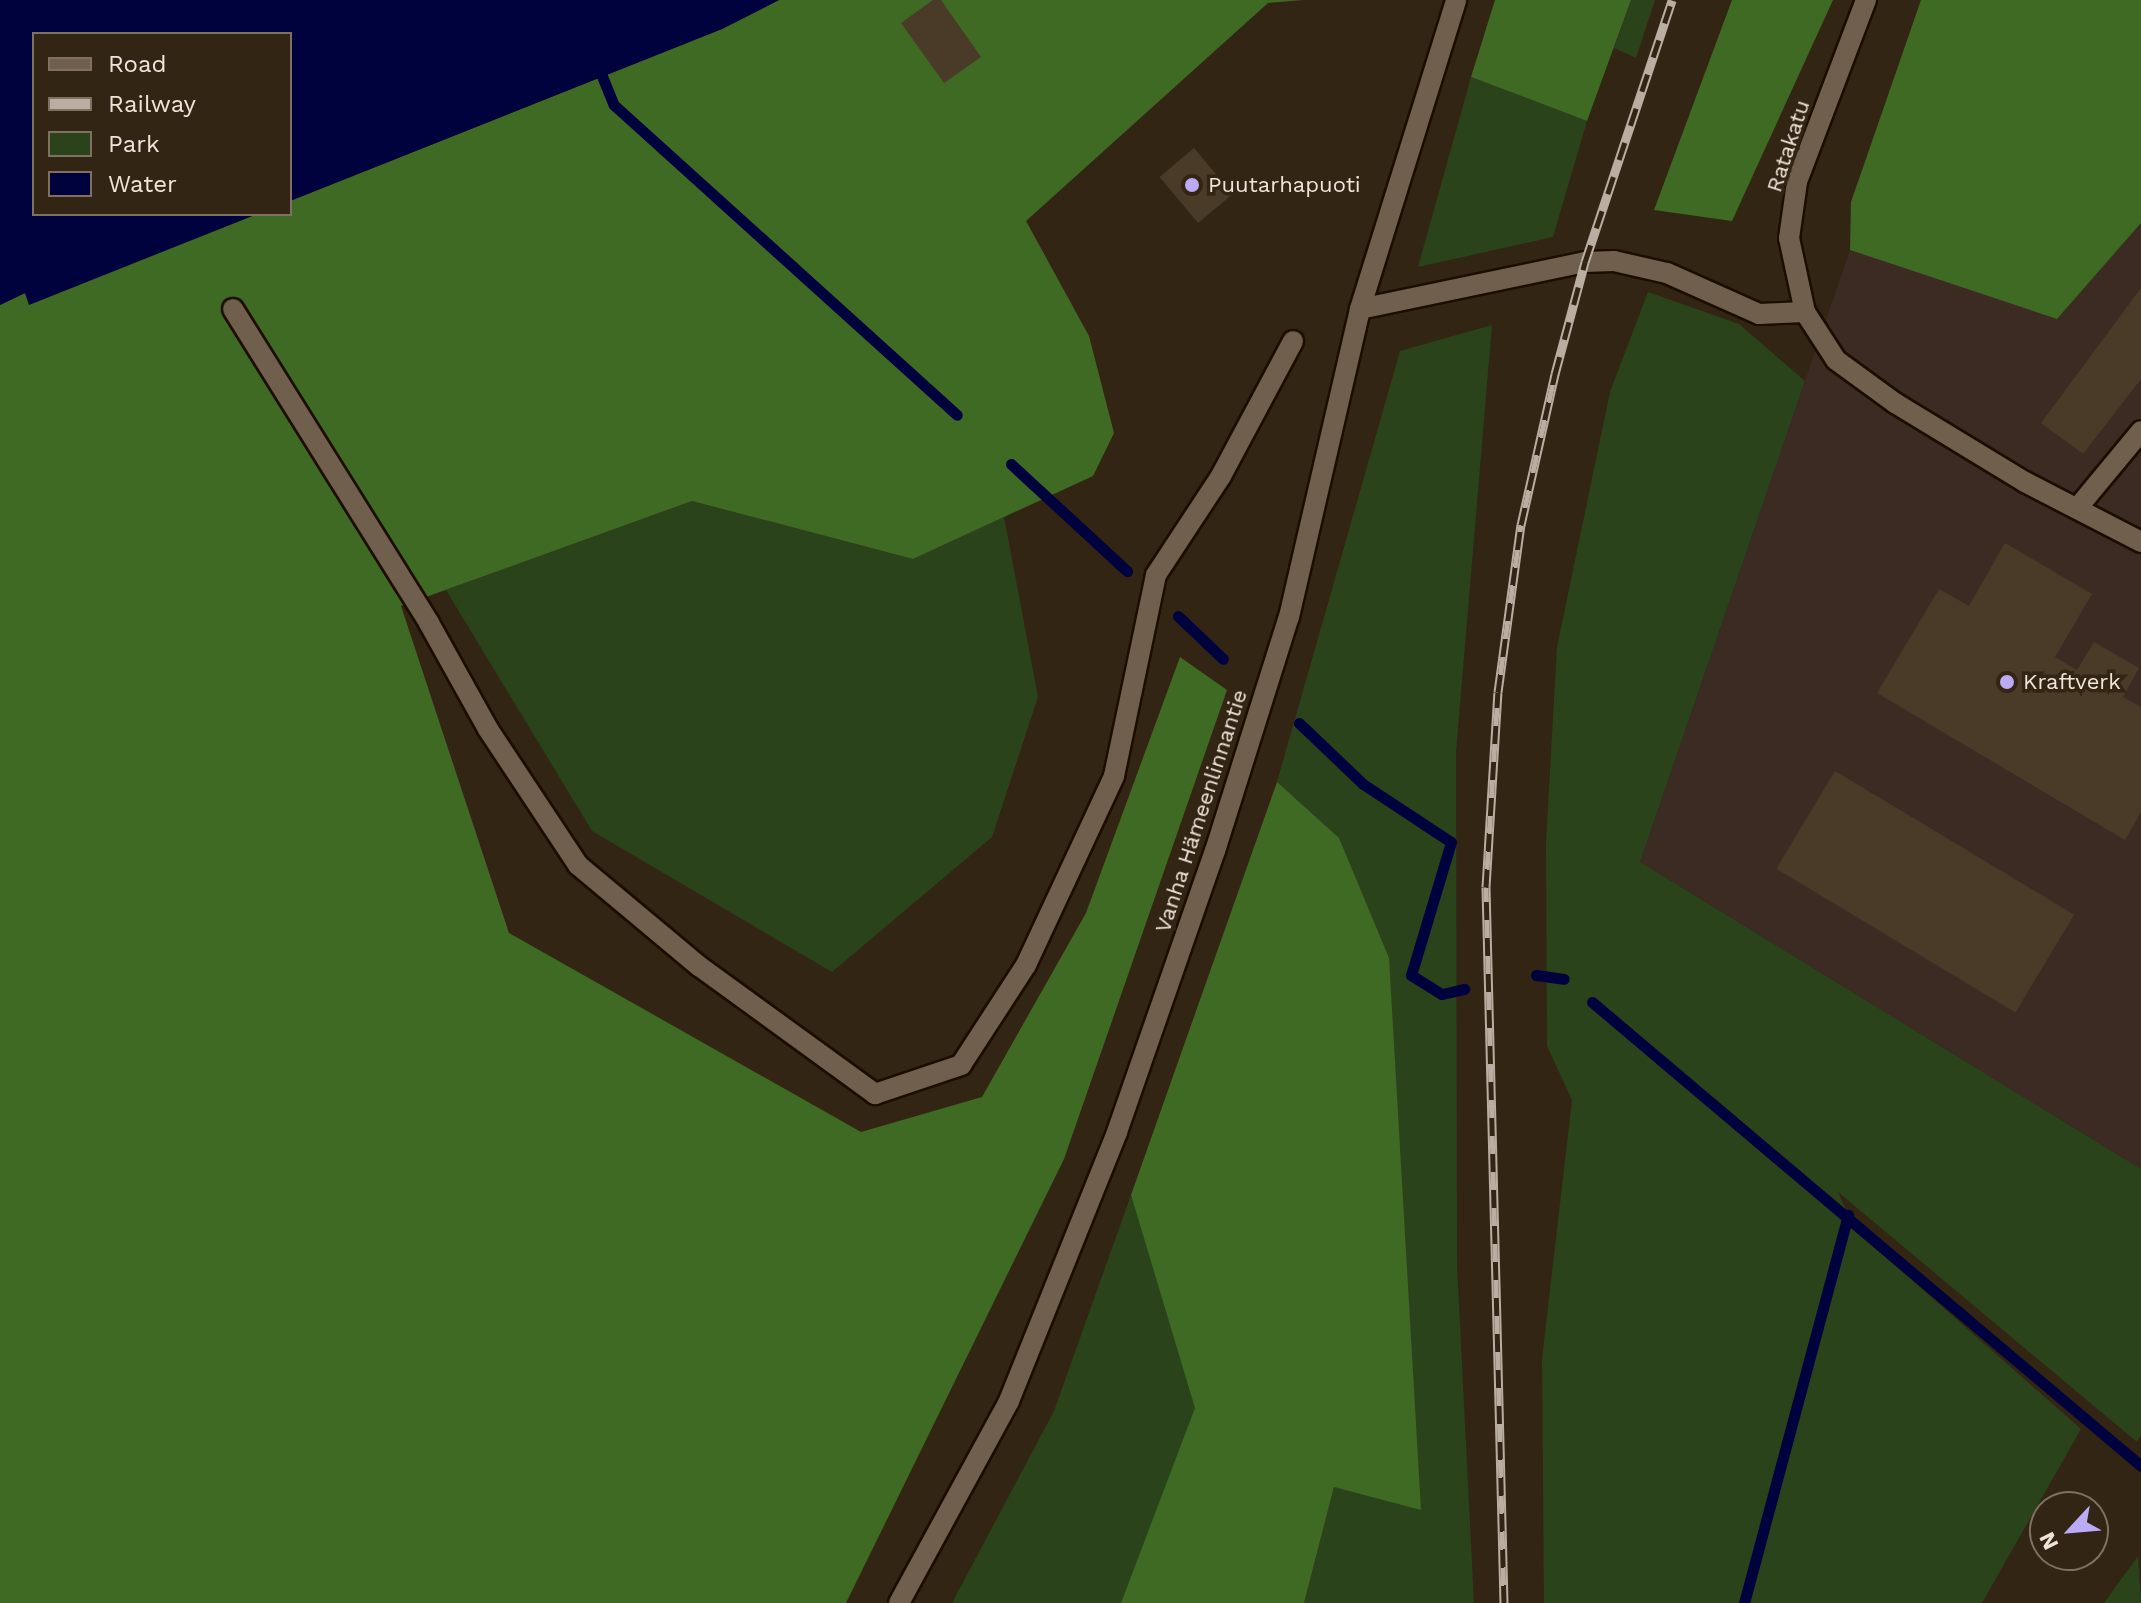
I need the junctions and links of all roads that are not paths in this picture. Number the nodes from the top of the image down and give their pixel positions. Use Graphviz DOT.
graph roads {
  1 [pos="1456,0"];
  2 [pos="1866,0"];
  3 [pos="233,309"];
  4 [pos="1360,309"];
  5 [pos="1805,312"];
  6 [pos="1293,341"];
  7 [pos="2141,431"];
  8 [pos="2079,506"];
  9 [pos="2141,542"];
  10 [pos="899,1603"];
  1 -- 4 [label="street, Vanha Hämeenlinnantie"];
  2 -- 5 [label="street, Ratakatu"];
  3 -- 6 [label="street"];
  4 -- 5 [label="street"];
  4 -- 10 [label="street, Vanha Hämeenlinnantie"];
  5 -- 8 [label="street"];
  7 -- 8 [label="street"];
  8 -- 9 [label="street"];
}
